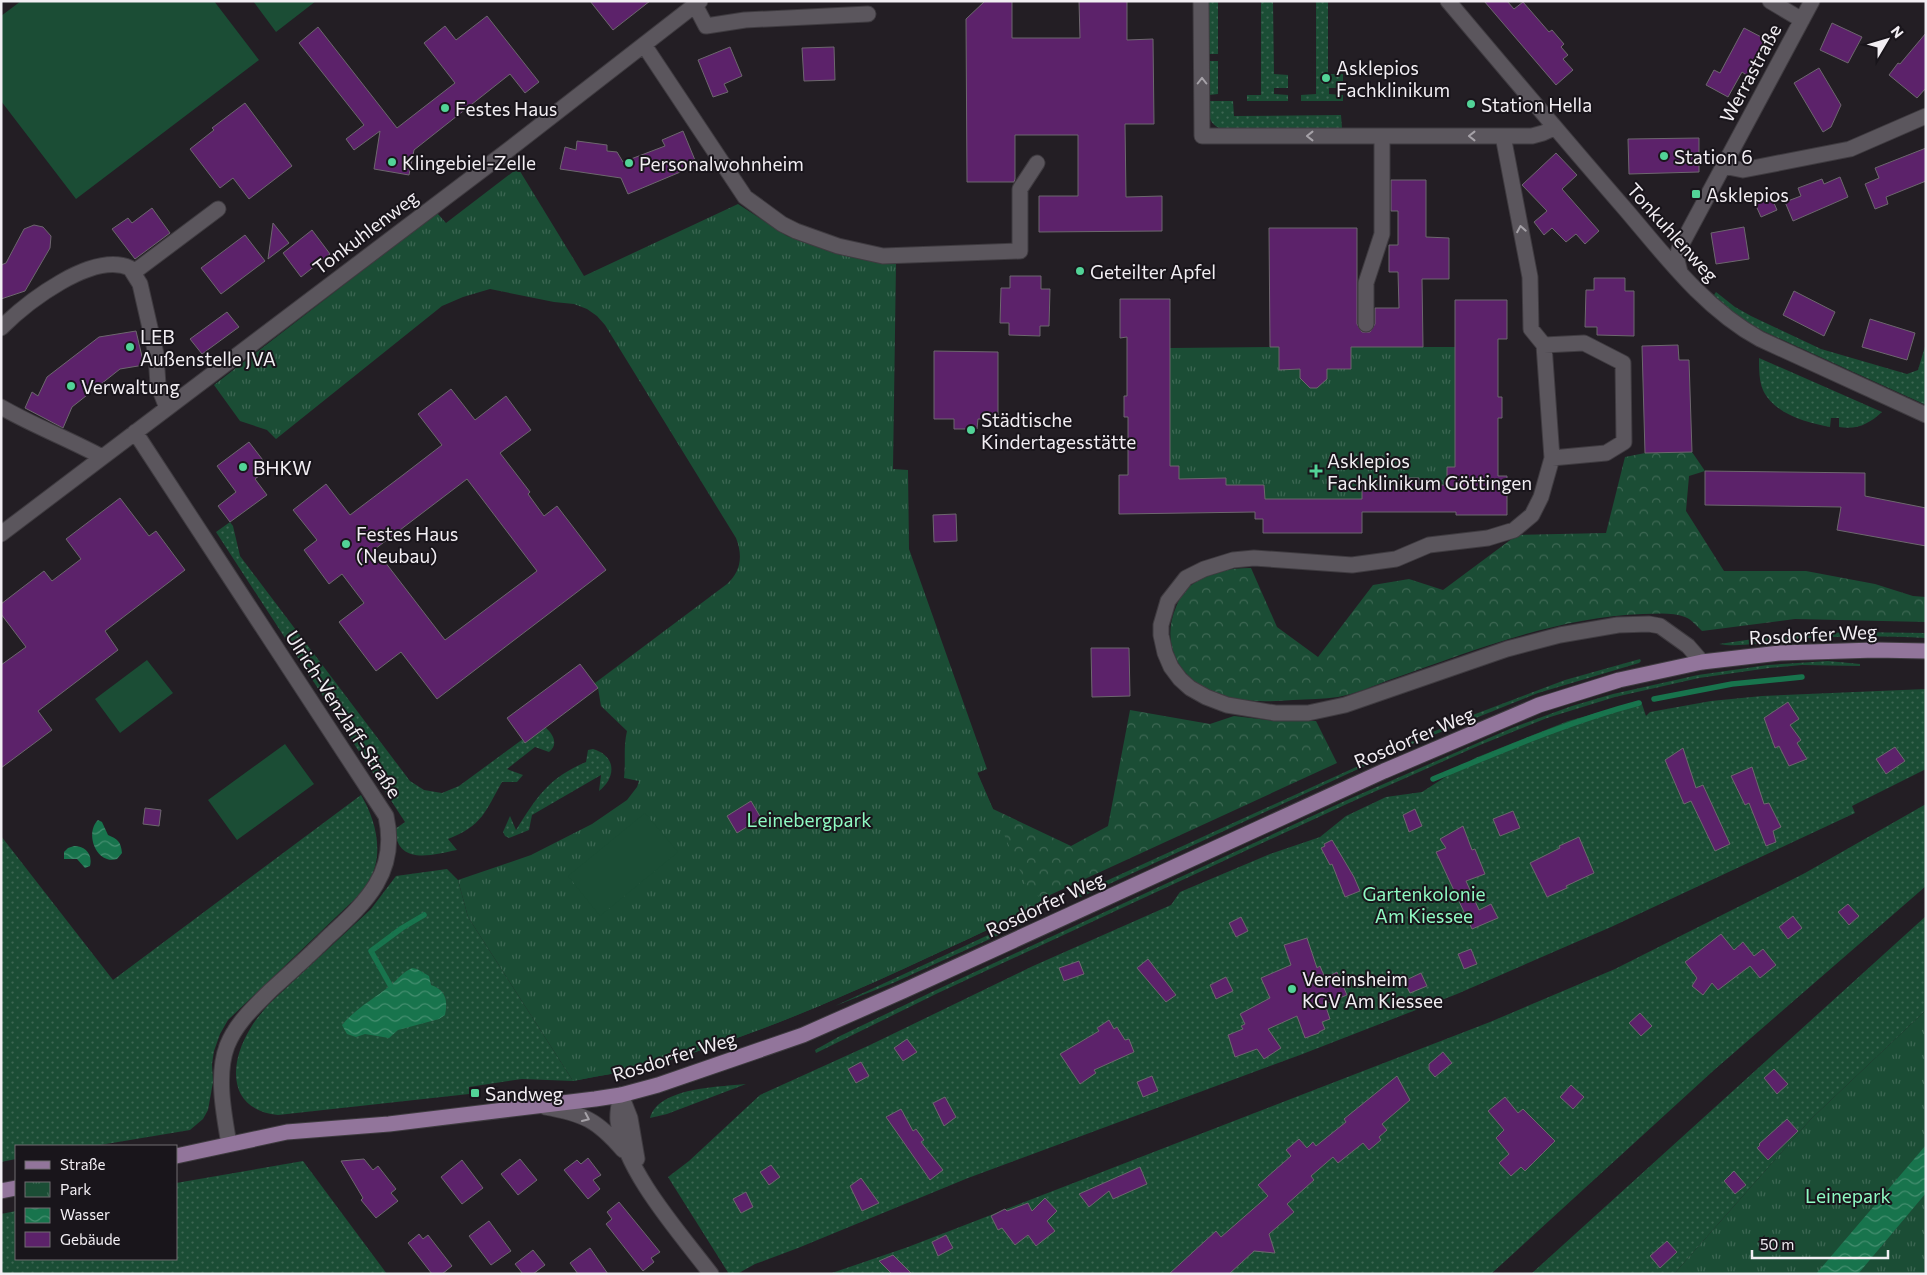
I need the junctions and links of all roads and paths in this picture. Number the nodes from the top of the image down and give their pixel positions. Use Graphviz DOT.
graph roads {
  1 [pos="1202,1"];
  2 [pos="1448,1"];
  3 [pos="1770,1"];
  4 [pos="1812,1"];
  5 [pos="697,3"];
  6 [pos="868,14"];
  7 [pos="1802,20"];
  8 [pos="644,45"];
  9 [pos="1926,116"];
  10 [pos="1554,128"];
  11 [pos="1382,136"];
  12 [pos="1503,136"];
  13 [pos="1037,163"];
  14 [pos="1723,166"];
  15 [pos="218,209"];
  16 [pos="134,272"];
  17 [pos="1680,272"];
  18 [pos="1366,324"];
  19 [pos="1,328"];
  20 [pos="1544,345"];
  21 [pos="1,407"];
  22 [pos="167,408"];
  23 [pos="1926,415"];
  24 [pos="135,432"];
  25 [pos="102,457"];
  26 [pos="1552,458"];
  27 [pos="1,534"];
  28 [pos="1926,651"];
  29 [pos="1702,662"];
  30 [pos="621,1095"];
  31 [pos="539,1106"];
  32 [pos="229,1144"];
  33 [pos="178,1156"];
  34 [pos="631,1160"];
  35 [pos="644,1182"];
  36 [pos="15,1188"];
  37 [pos="1,1191"];
  38 [pos="711,1274"];
  11 -- 1 [label="street, one-way"];
  2 -- 10 [label="street, Tonkuhlenweg"];
  3 -- 7 [label="street"];
  4 -- 7 [label="street, Werrastraße"];
  5 -- 6 [label="street"];
  5 -- 8 [label="street, Tonkuhlenweg"];
  7 -- 14 [label="street, Werrastraße"];
  8 -- 13 [label="street"];
  8 -- 22 [label="street, Tonkuhlenweg"];
  9 -- 14 [label="street"];
  10 -- 12 [label="street"];
  10 -- 17 [label="street, Tonkuhlenweg"];
  12 -- 11 [label="street, one-way"];
  11 -- 18 [label="street"];
  20 -- 12 [label="street, one-way"];
  14 -- 17 [label="street, Werrastraße"];
  15 -- 16 [label="street"];
  16 -- 19 [label="street"];
  16 -- 22 [label="street"];
  17 -- 23 [label="street, Tonkuhlenweg"];
  20 -- 26 [label="street"];
  20 -- 26 [label="street"];
  21 -- 25 [label="street"];
  22 -- 24 [label="street, Tonkuhlenweg"];
  24 -- 25 [label="street, Tonkuhlenweg"];
  24 -- 32 [label="street, Ulrich-Venzlaff-Straße"];
  25 -- 27 [label="street, Tonkuhlenweg"];
  26 -- 29 [label="street"];
  28 -- 29 [label="main road, Rosdorfer Weg"];
  29 -- 30 [label="main road, Rosdorfer Weg"];
  30 -- 31 [label="main road, Rosdorfer Weg"];
  30 -- 34 [label="street"];
  30 -- 35 [label="street"];
  31 -- 32 [label="main road, Rosdorfer Weg"];
  31 -- 34 [label="street, one-way"];
  32 -- 33 [label="main road, Rosdorfer Weg"];
  34 -- 35 [label="street"];
  35 -- 38 [label="street"];
  36 -- 37 [label="main road"];
}
